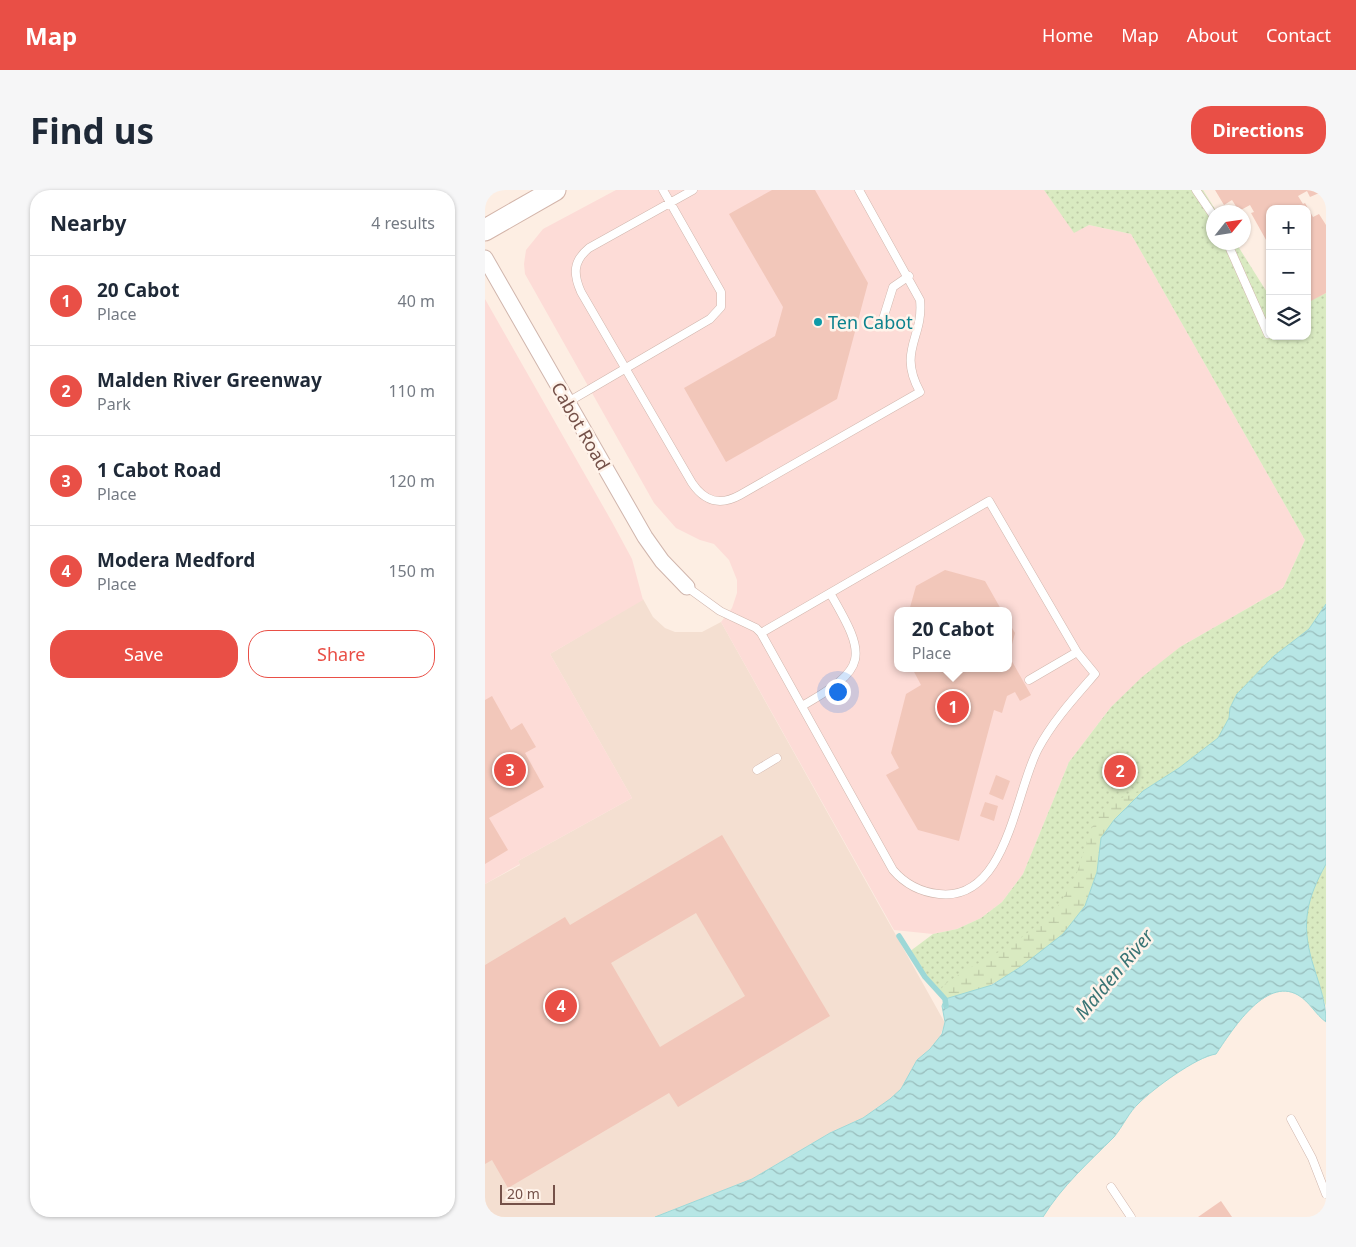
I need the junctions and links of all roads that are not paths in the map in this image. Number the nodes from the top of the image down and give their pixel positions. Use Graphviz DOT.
graph roads {
  1 [pos="555,190"];
  2 [pos="663,190"];
  3 [pos="693,190"];
  4 [pos="859,190"];
  5 [pos="1196,190"];
  6 [pos="670,203"];
  7 [pos="1206,205"];
  8 [pos="485,230"];
  9 [pos="1231,250"];
  10 [pos="485,258"];
  11 [pos="909,276"];
  12 [pos="883,319"];
  13 [pos="1266,330"];
  14 [pos="626,369"];
  15 [pos="568,402"];
  16 [pos="687,587"];
  17 [pos="830,593"];
  18 [pos="761,633"];
  19 [pos="1077,652"];
  20 [pos="1029,680"];
  21 [pos="802,706"];
  22 [pos="777,758"];
  23 [pos="757,770"];
  24 [pos="1291,1119"];
  25 [pos="1111,1186"];
  26 [pos="1326,1194"];
  27 [pos="1131,1217"];
  1 -- 8 [label="main road"];
  2 -- 6 [label="lane"];
  3 -- 6 [label="lane"];
  4 -- 11 [label="lane"];
  5 -- 7 [label="lane"];
  6 -- 14 [label="lane"];
  6 -- 14 [label="lane"];
  9 -- 13 [label="lane"];
  10 -- 15 [label="street, Cabot Road"];
  11 -- 12 [label="lane"];
  11 -- 14 [label="lane"];
  14 -- 15 [label="lane"];
  15 -- 16 [label="street, Cabot Road"];
  16 -- 18 [label="lane"];
  17 -- 18 [label="lane"];
  17 -- 19 [label="lane"];
  17 -- 21 [label="lane"];
  18 -- 21 [label="lane"];
  19 -- 20 [label="lane"];
  19 -- 21 [label="lane"];
  22 -- 23 [label="lane"];
  24 -- 26 [label="lane"];
  25 -- 27 [label="lane"];
}
